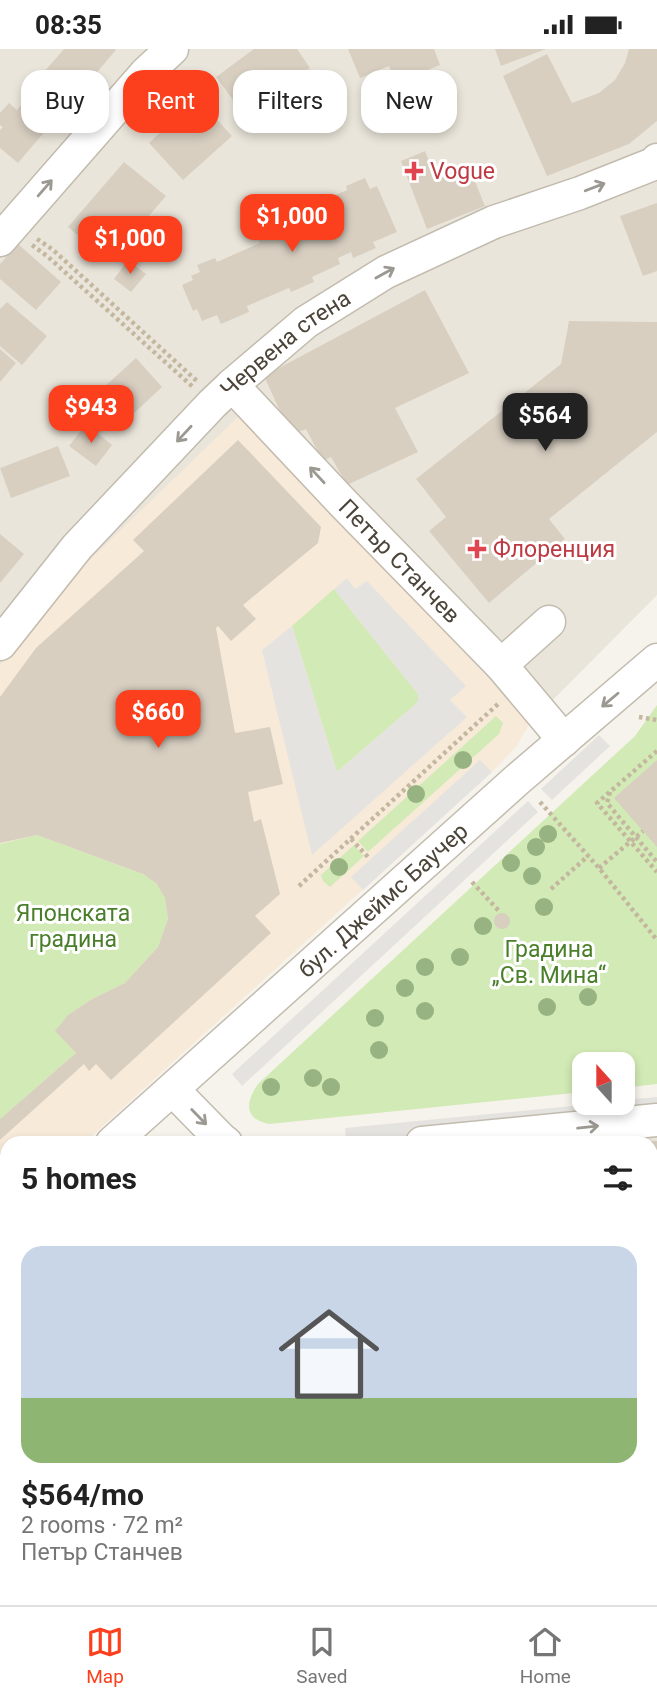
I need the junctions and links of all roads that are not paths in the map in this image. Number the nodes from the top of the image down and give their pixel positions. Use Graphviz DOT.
graph roads {
  1 [pos="172,49"];
  2 [pos="657,160"];
  3 [pos="8,231"];
  4 [pos="220,396"];
  5 [pos="549,622"];
  6 [pos="0,644"];
  7 [pos="657,660"];
  8 [pos="502,665"];
  9 [pos="564,740"];
  10 [pos="173,1090"];
  11 [pos="657,1120"];
  12 [pos="121,1136"];
  13 [pos="219,1136"];
  14 [pos="494,1136"];
  3 -- 1 [label="street, one-way"];
  4 -- 2 [label="street, Червена стена, one-way"];
  4 -- 6 [label="street, Червена стена, one-way"];
  8 -- 4 [label="street, Петър Станчев, one-way"];
  5 -- 8 [label="street"];
  7 -- 9 [label="street, бул. Джеймс Баучер, one-way"];
  8 -- 9 [label="street, Петър Станчев"];
  9 -- 10 [label="street, бул. Джеймс Баучер"];
  10 -- 12 [label="street, бул. Джеймс Баучер"];
  10 -- 13 [label="street, one-way"];
  14 -- 11 [label="street, one-way"];
}
